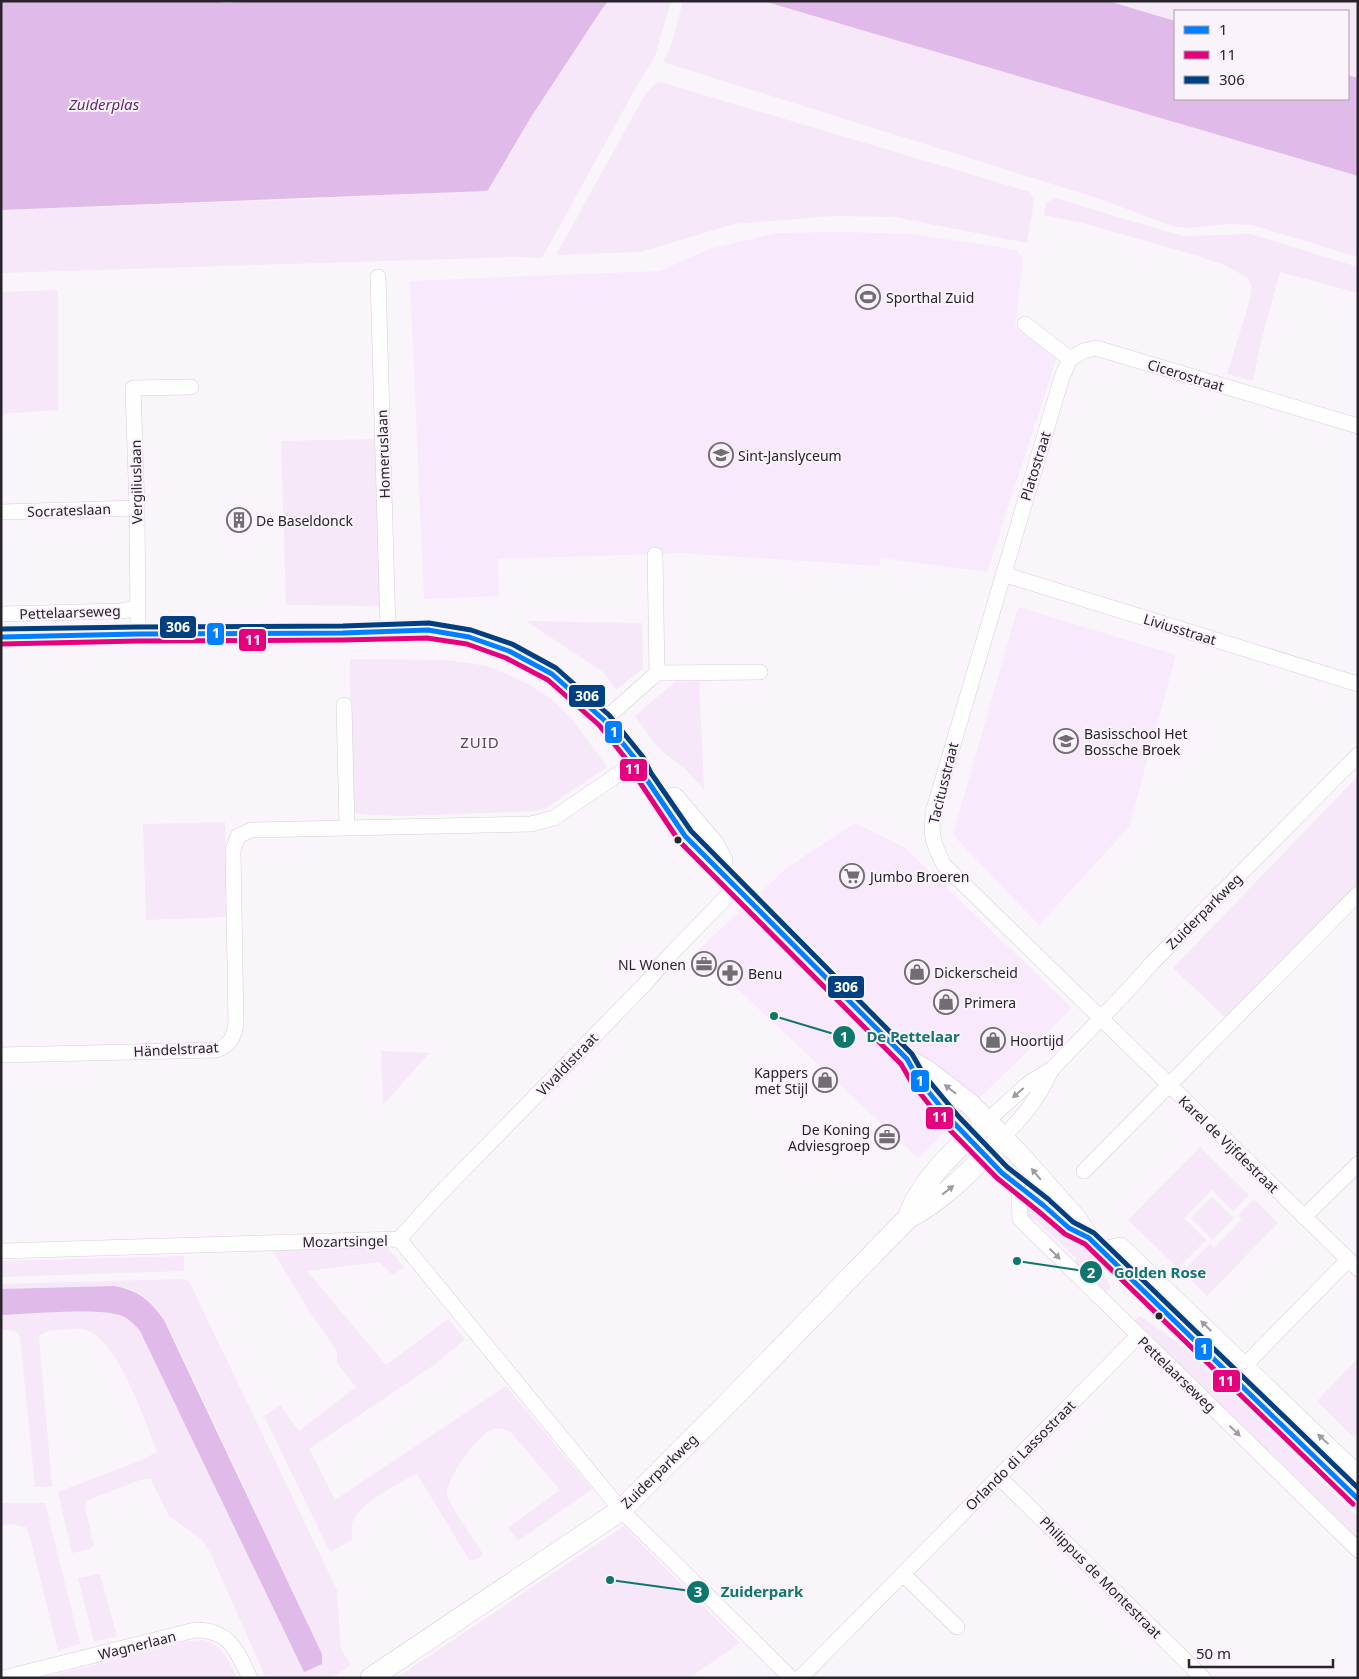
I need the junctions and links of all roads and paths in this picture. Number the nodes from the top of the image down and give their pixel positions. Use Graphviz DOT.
graph roads {
  1 [pos="378,277"];
  2 [pos="1025,324"];
  3 [pos="1070,359"];
  4 [pos="191,387"];
  5 [pos="1358,426"];
  6 [pos="137,508"];
  7 [pos="1,512"];
  8 [pos="655,555"];
  9 [pos="1003,574"];
  10 [pos="138,608"];
  11 [pos="1,614"];
  12 [pos="388,631"];
  13 [pos="138,634"];
  14 [pos="1,637"];
  15 [pos="760,672"];
  16 [pos="658,673"];
  17 [pos="1358,684"];
  18 [pos="344,705"];
  19 [pos="604,720"];
  20 [pos="1358,755"];
  21 [pos="637,761"];
  22 [pos="347,828"];
  23 [pos="735,888"];
  24 [pos="1358,894"];
  25 [pos="1100,1019"];
  26 [pos="1,1055"];
  27 [pos="907,1059"];
  28 [pos="1053,1068"];
  29 [pos="1168,1086"];
  30 [pos="986,1121"];
  31 [pos="968,1138"];
  32 [pos="1002,1138"];
  33 [pos="985,1156"];
  34 [pos="1358,1164"];
  35 [pos="1084,1171"];
  36 [pos="1019,1187"];
  37 [pos="1304,1217"];
  38 [pos="908,1218"];
  39 [pos="399,1239"];
  40 [pos="1104,1244"];
  41 [pos="1,1251"];
  42 [pos="1353,1264"];
  43 [pos="1138,1336"];
  44 [pos="1245,1365"];
  45 [pos="1358,1473"];
  46 [pos="999,1476"];
  47 [pos="1358,1499"];
  48 [pos="621,1510"];
  49 [pos="1358,1550"];
  50 [pos="903,1574"];
  51 [pos="957,1627"];
  52 [pos="3,1678"];
  53 [pos="250,1678"];
  54 [pos="371,1678"];
  55 [pos="791,1678"];
  56 [pos="800,1678"];
  57 [pos="1203,1678"];
  1 -- 12 [label="street, Homeruslaan"];
  2 -- 3 [label="street"];
  3 -- 5 [label="street, Cicerostraat"];
  3 -- 9 [label="street, Platostraat"];
  4 -- 6 [label="street, Vergiliuslaan"];
  6 -- 7 [label="street, Socrateslaan"];
  6 -- 10 [label="street, Vergiliuslaan"];
  8 -- 16 [label="street"];
  9 -- 17 [label="street, Liviusstraat"];
  9 -- 25 [label="street, Tacitusstraat"];
  10 -- 11 [label="street, Pettelaarseweg"];
  10 -- 13 [label="street, Vergiliuslaan"];
  12 -- 13 [label="street, Pettelaarseweg"];
  12 -- 19 [label="street, Pettelaarseweg"];
  13 -- 14 [label="street, Pettelaarseweg"];
  15 -- 16 [label="street"];
  16 -- 19 [label="street"];
  18 -- 22 [label="street"];
  19 -- 21 [label="street, Pettelaarseweg"];
  20 -- 25 [label="street, Zuiderparkweg"];
  21 -- 22 [label="street"];
  21 -- 23 [label="street, Pettelaarseweg"];
  22 -- 26 [label="street, Händelstraat"];
  23 -- 27 [label="street, Pettelaarseweg"];
  23 -- 39 [label="street, Vivaldistraat"];
  24 -- 29 [label="street"];
  25 -- 28 [label="street, Zuiderparkweg"];
  25 -- 29 [label="street, Karel de Vijfdestraat"];
  30 -- 27 [label="street, Pettelaarseweg, one-way"];
  27 -- 31 [label="street, Pettelaarseweg"];
  28 -- 30 [label="street, Zuiderparkweg, one-way"];
  28 -- 32 [label="street, Zuiderparkweg"];
  29 -- 35 [label="street"];
  29 -- 37 [label="street, Karel de Vijfdestraat"];
  30 -- 31 [label="street, Zuiderparkweg"];
  30 -- 32 [label="street, Pettelaarseweg"];
  31 -- 33 [label="street, Pettelaarseweg"];
  31 -- 38 [label="street, Zuiderparkweg"];
  32 -- 33 [label="street, Zuiderparkweg"];
  40 -- 32 [label="street, Pettelaarseweg, one-way"];
  33 -- 36 [label="street, Pettelaarseweg"];
  38 -- 33 [label="street, Zuiderparkweg, one-way"];
  34 -- 37 [label="street"];
  36 -- 40 [label="street, Pettelaarseweg"];
  36 -- 43 [label="street, Pettelaarseweg, one-way"];
  37 -- 42 [label="street, Karel de Vijfdestraat"];
  38 -- 48 [label="street, Zuiderparkweg"];
  39 -- 41 [label="street, Mozartsingel"];
  39 -- 48 [label="street, Mozartsingel"];
  44 -- 40 [label="street, Pettelaarseweg, one-way"];
  40 -- 47 [label="street, Pettelaarseweg"];
  42 -- 44 [label="street"];
  43 -- 46 [label="street, Orlando di Lassostraat"];
  43 -- 49 [label="street, Pettelaarseweg, one-way"];
  45 -- 44 [label="street, Pettelaarseweg, one-way"];
  46 -- 50 [label="street, Orlando di Lassostraat"];
  46 -- 57 [label="street, Philippus de Montestraat"];
  48 -- 54 [label="street, Zuiderparkweg"];
  48 -- 55 [label="street, Mozartsingel"];
  50 -- 51 [label="street"];
  50 -- 56 [label="street, Orlando di Lassostraat"];
  52 -- 53 [label="street, Wagnerlaan"];
}
